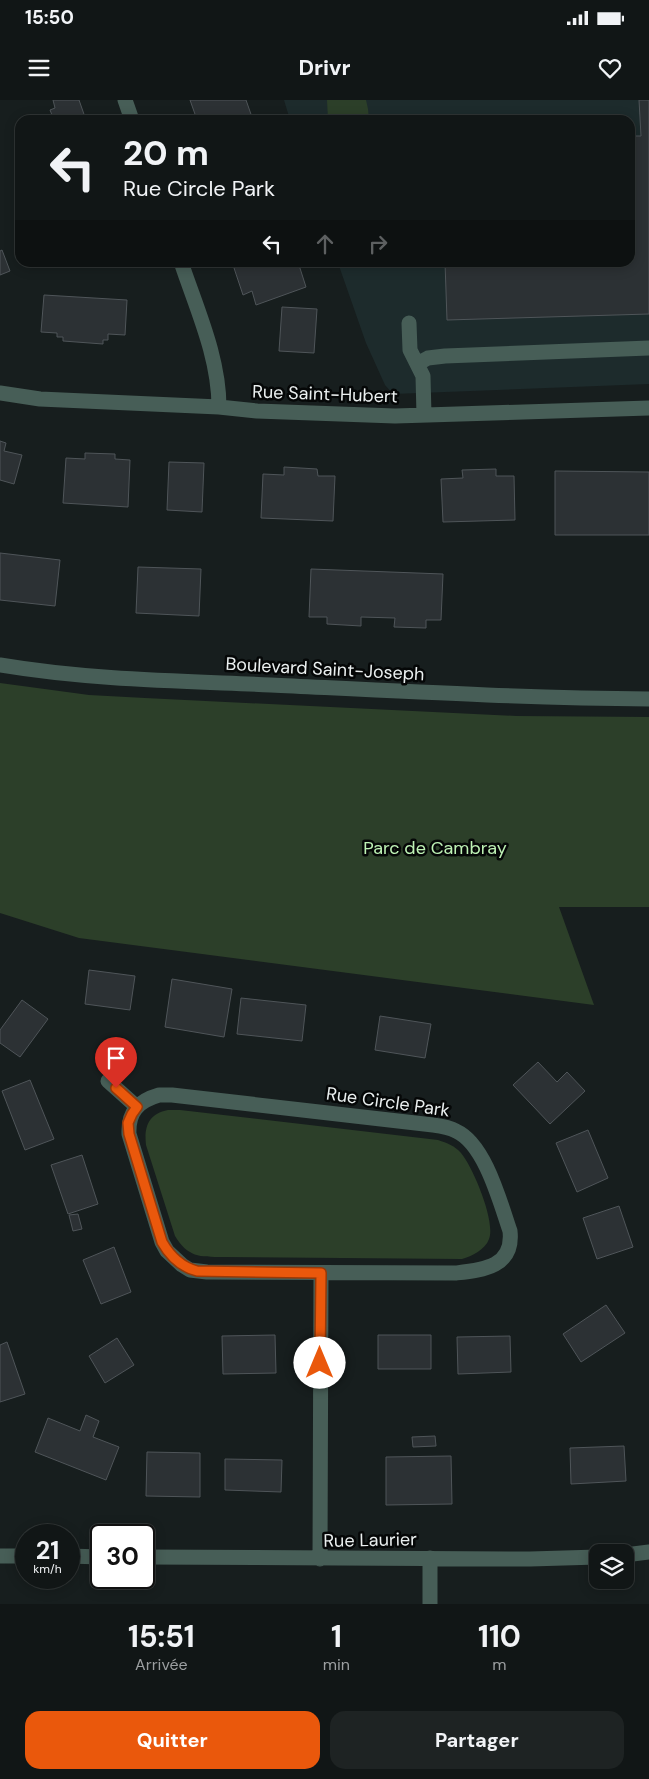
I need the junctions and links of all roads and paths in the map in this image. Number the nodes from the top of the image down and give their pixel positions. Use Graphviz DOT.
graph roads {
  1 [pos="126,100"];
  2 [pos="130,115"];
  3 [pos="182,267"];
  4 [pos="409,323"];
  5 [pos="649,348"];
  6 [pos="417,364"];
  7 [pos="0,393"];
  8 [pos="219,407"];
  9 [pos="649,408"];
  10 [pos="424,415"];
  11 [pos="0,665"];
  12 [pos="649,699"];
  13 [pos="108,1081"];
  14 [pos="137,1107"];
  15 [pos="321,1273"];
  16 [pos="649,1552"];
  17 [pos="634,1554"];
  18 [pos="0,1556"];
  19 [pos="15,1556"];
  20 [pos="155,1557"];
  21 [pos="589,1557"];
  22 [pos="430,1558"];
  23 [pos="320,1559"];
  24 [pos="430,1604"];
  1 -- 2 [label="street"];
  3 -- 8 [label="street"];
  4 -- 6 [label="street"];
  5 -- 6 [label="street"];
  6 -- 10 [label="street"];
  7 -- 8 [label="street, Rue Saint-Hubert"];
  8 -- 10 [label="street, Rue Saint-Hubert"];
  9 -- 10 [label="street, Rue Saint-Hubert"];
  11 -- 12 [label="street, Boulevard Saint-Joseph"];
  13 -- 14 [label="street"];
  14 -- 15 [label="street, Rue Circle Park"];
  14 -- 15 [label="street, Rue Circle Park"];
  15 -- 23 [label="street"];
  16 -- 17 [label="street"];
  18 -- 19 [label="street"];
  20 -- 23 [label="street, Rue Laurier"];
  21 -- 22 [label="street, Rue Laurier"];
  22 -- 23 [label="street, Rue Laurier"];
  22 -- 24 [label="street"];
}
